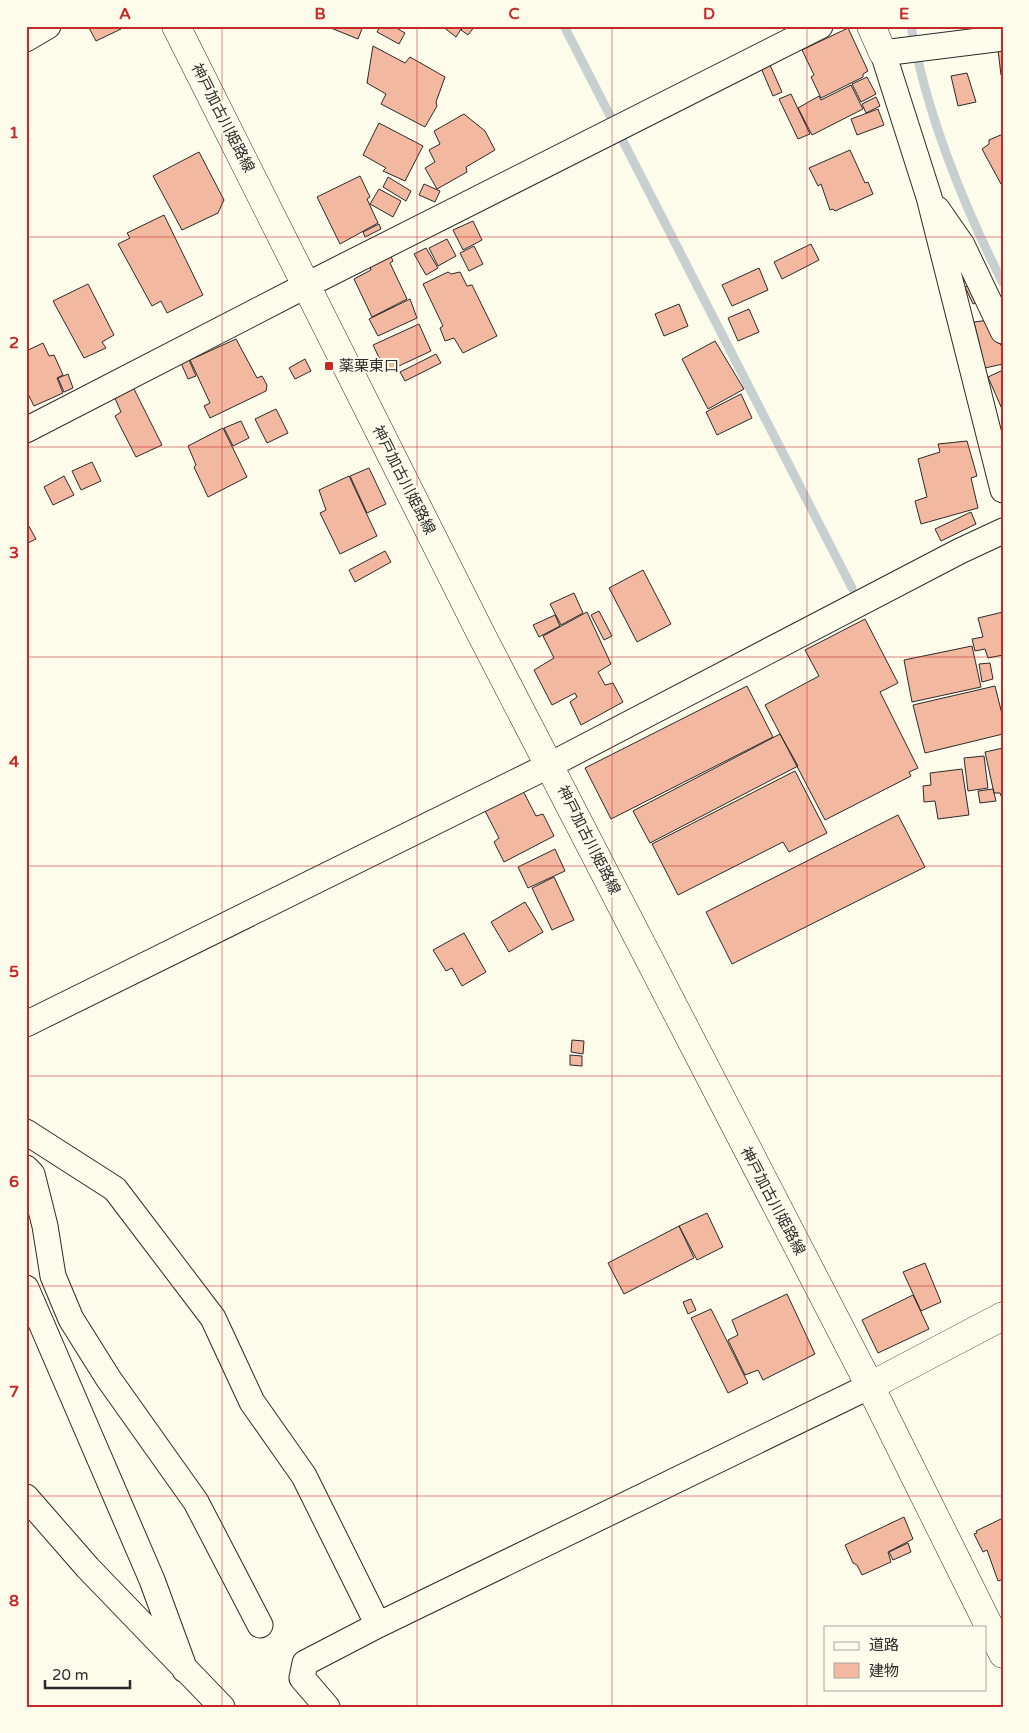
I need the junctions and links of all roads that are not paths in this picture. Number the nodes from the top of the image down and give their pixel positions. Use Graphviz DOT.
graph roads {
  1 [pos="176,26"];
  2 [pos="820,26"];
  3 [pos="871,26"];
  4 [pos="1003,38"];
  5 [pos="883,53"];
  6 [pos="929,197"];
  7 [pos="307,285"];
  8 [pos="1003,331"];
  9 [pos="26,430"];
  10 [pos="1003,490"];
  11 [pos="1003,532"];
  12 [pos="550,765"];
  13 [pos="26,1024"];
  14 [pos="26,1132"];
  15 [pos="26,1168"];
  16 [pos="26,1288"];
  17 [pos="1003,1316"];
  18 [pos="870,1386"];
  19 [pos="26,1498"];
  20 [pos="260,1625"];
  21 [pos="378,1625"];
  22 [pos="999,1638"];
  23 [pos="186,1670"];
  24 [pos="222,1707"];
  25 [pos="327,1707"];
  1 -- 7 [label="main road, 神戸加古川姫路線"];
  2 -- 7 [label="street"];
  3 -- 5 [label="main road"];
  4 -- 5 [label="street"];
  5 -- 6 [label="street"];
  6 -- 8 [label="street"];
  6 -- 10 [label="street"];
  7 -- 9 [label="street"];
  7 -- 12 [label="main road, 神戸加古川姫路線"];
  11 -- 12 [label="street"];
  12 -- 13 [label="street"];
  12 -- 18 [label="main road, 神戸加古川姫路線"];
  14 -- 21 [label="street"];
  15 -- 20 [label="street"];
  16 -- 23 [label="street"];
  17 -- 18 [label="main road"];
  18 -- 21 [label="street"];
  18 -- 22 [label="main road, 神戸加古川姫路線"];
  19 -- 23 [label="street"];
  21 -- 25 [label="street"];
  23 -- 24 [label="street"];
}
